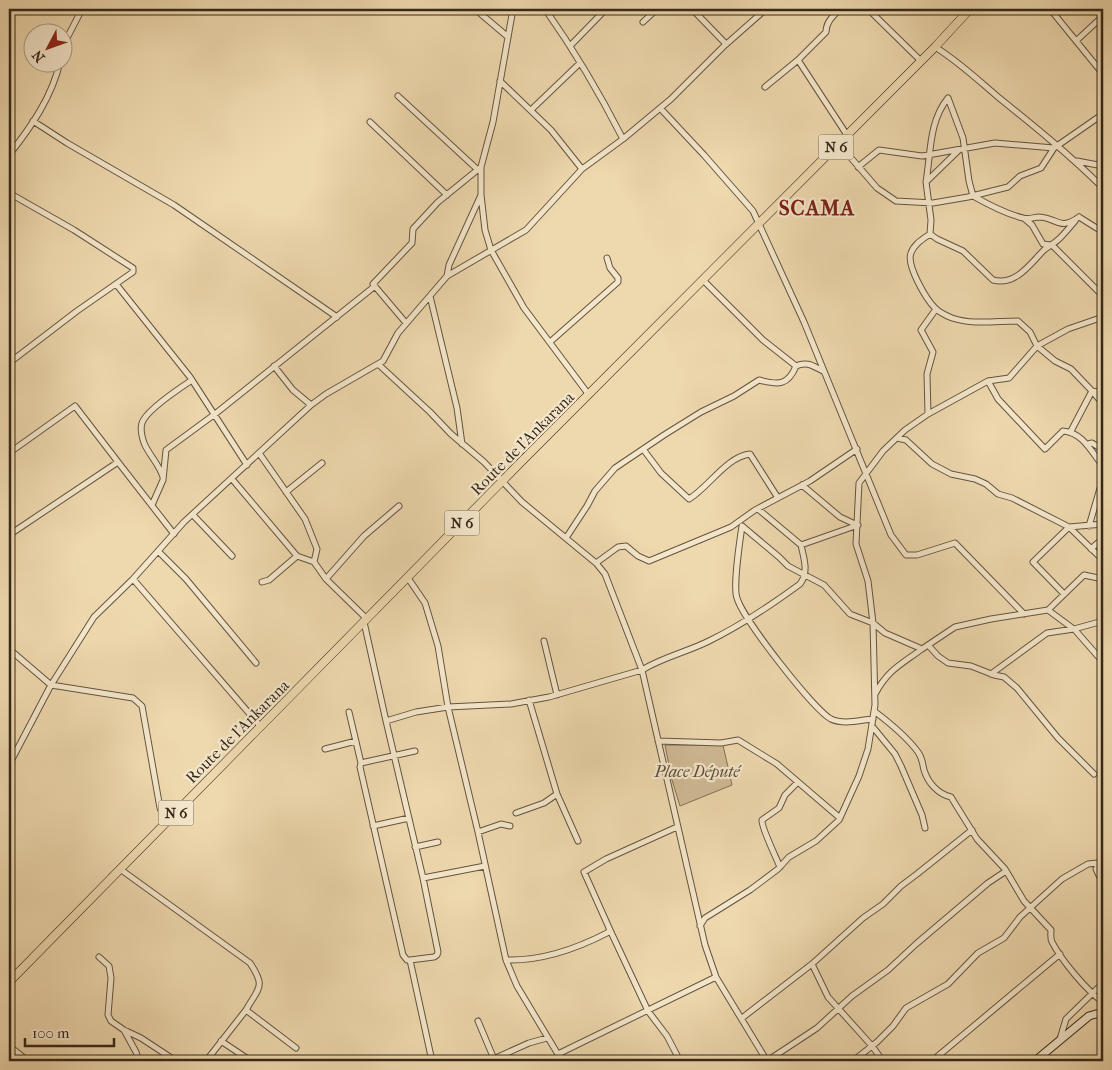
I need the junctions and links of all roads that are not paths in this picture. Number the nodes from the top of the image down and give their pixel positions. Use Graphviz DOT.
graph roads {
  1 [pos="82,9"];
  2 [pos="476,9"];
  3 [pos="513,9"];
  4 [pos="545,9"];
  5 [pos="554,9"];
  6 [pos="606,9"];
  7 [pos="657,9"];
  8 [pos="692,9"];
  9 [pos="766,9"];
  10 [pos="840,9"];
  11 [pos="868,9"];
  12 [pos="878,9"];
  13 [pos="970,9"];
  14 [pos="1050,9"];
  15 [pos="873,13"];
  16 [pos="549,15"];
  17 [pos="1103,16"];
  18 [pos="643,22"];
  19 [pos="72,28"];
  20 [pos="508,37"];
  21 [pos="1076,41"];
  22 [pos="726,44"];
  23 [pos="570,46"];
  24 [pos="935,47"];
  25 [pos="798,60"];
  26 [pos="921,61"];
  27 [pos="580,63"];
  28 [pos="58,72"];
  29 [pos="1103,74"];
  30 [pos="500,81"];
  31 [pos="765,87"];
  32 [pos="398,96"];
  33 [pos="660,108"];
  34 [pos="531,110"];
  35 [pos="1103,114"];
  36 [pos="33,122"];
  37 [pos="370,122"];
  38 [pos="847,135"];
  39 [pos="623,139"];
  40 [pos="839,144"];
  41 [pos="1055,147"];
  42 [pos="965,148"];
  43 [pos="959,150"];
  44 [pos="9,154"];
  45 [pos="930,154"];
  46 [pos="1075,160"];
  47 [pos="1103,166"];
  48 [pos="858,167"];
  49 [pos="479,168"];
  50 [pos="582,169"];
  51 [pos="926,182"];
  52 [pos="1103,188"];
  53 [pos="9,193"];
  54 [pos="446,195"];
  55 [pos="481,195"];
  56 [pos="973,196"];
  57 [pos="929,203"];
  58 [pos="1079,217"];
  59 [pos="1025,219"];
  60 [pos="760,224"];
  61 [pos="1103,232"];
  62 [pos="930,234"];
  63 [pos="1051,245"];
  64 [pos="491,250"];
  65 [pos="607,258"];
  66 [pos="447,276"];
  67 [pos="703,280"];
  68 [pos="116,284"];
  69 [pos="375,286"];
  70 [pos="430,296"];
  71 [pos="1103,296"];
  72 [pos="936,309"];
  73 [pos="337,317"];
  74 [pos="1103,317"];
  75 [pos="406,323"];
  76 [pos="550,342"];
  77 [pos="1037,346"];
  78 [pos="9,363"];
  79 [pos="378,364"];
  80 [pos="274,366"];
  81 [pos="796,366"];
  82 [pos="823,370"];
  83 [pos="192,380"];
  84 [pos="988,381"];
  85 [pos="1092,391"];
  86 [pos="1103,393"];
  87 [pos="590,395"];
  88 [pos="1103,404"];
  89 [pos="311,405"];
  90 [pos="214,414"];
  91 [pos="928,414"];
  92 [pos="1071,431"];
  93 [pos="898,438"];
  94 [pos="462,444"];
  95 [pos="1088,444"];
  96 [pos="1101,445"];
  97 [pos="643,449"];
  98 [pos="857,449"];
  99 [pos="1103,450"];
  100 [pos="9,453"];
  101 [pos="259,453"];
  102 [pos="118,462"];
  103 [pos="322,463"];
  104 [pos="247,464"];
  105 [pos="1103,466"];
  106 [pos="866,473"];
  107 [pos="232,478"];
  108 [pos="1103,478"];
  109 [pos="163,480"];
  110 [pos="502,482"];
  111 [pos="802,485"];
  112 [pos="286,492"];
  113 [pos="778,498"];
  114 [pos="152,505"];
  115 [pos="399,506"];
  116 [pos="758,509"];
  117 [pos="192,515"];
  118 [pos="743,519"];
  119 [pos="9,522"];
  120 [pos="1103,524"];
  121 [pos="858,525"];
  122 [pos="742,526"];
  123 [pos="1089,526"];
  124 [pos="1068,527"];
  125 [pos="10,534"];
  126 [pos="174,534"];
  127 [pos="566,538"];
  128 [pos="1103,538"];
  129 [pos="801,546"];
  130 [pos="1091,548"];
  131 [pos="159,552"];
  132 [pos="232,556"];
  133 [pos="297,556"];
  134 [pos="1103,560"];
  135 [pos="314,562"];
  136 [pos="596,563"];
  137 [pos="804,575"];
  138 [pos="408,578"];
  139 [pos="133,579"];
  140 [pos="326,579"];
  141 [pos="1103,579"];
  142 [pos="262,582"];
  143 [pos="1064,594"];
  144 [pos="1048,610"];
  145 [pos="1024,614"];
  146 [pos="750,620"];
  147 [pos="365,621"];
  148 [pos="1103,621"];
  149 [pos="873,623"];
  150 [pos="1074,629"];
  151 [pos="544,641"];
  152 [pos="928,645"];
  153 [pos="9,649"];
  154 [pos="922,649"];
  155 [pos="256,662"];
  156 [pos="1103,662"];
  157 [pos="642,670"];
  158 [pos="990,674"];
  159 [pos="51,685"];
  160 [pos="875,694"];
  161 [pos="557,695"];
  162 [pos="530,700"];
  163 [pos="448,707"];
  164 [pos="874,711"];
  165 [pos="349,712"];
  166 [pos="873,719"];
  167 [pos="386,722"];
  168 [pos="872,726"];
  169 [pos="261,727"];
  170 [pos="356,741"];
  171 [pos="658,741"];
  172 [pos="325,749"];
  173 [pos="416,751"];
  174 [pos="393,756"];
  175 [pos="361,763"];
  176 [pos="9,766"];
  177 [pos="1094,774"];
  178 [pos="798,782"];
  179 [pos="557,794"];
  180 [pos="516,813"];
  181 [pos="408,818"];
  182 [pos="840,818"];
  183 [pos="166,823"];
  184 [pos="373,826"];
  185 [pos="510,826"];
  186 [pos="677,827"];
  187 [pos="925,828"];
  188 [pos="972,830"];
  189 [pos="478,832"];
  190 [pos="578,841"];
  191 [pos="438,842"];
  192 [pos="415,847"];
  193 [pos="1103,858"];
  194 [pos="1098,863"];
  195 [pos="486,866"];
  196 [pos="780,867"];
  197 [pos="120,869"];
  198 [pos="1006,871"];
  199 [pos="424,878"];
  200 [pos="1103,884"];
  201 [pos="1031,908"];
  202 [pos="700,926"];
  203 [pos="610,930"];
  204 [pos="1060,954"];
  205 [pos="99,957"];
  206 [pos="410,960"];
  207 [pos="506,960"];
  208 [pos="812,964"];
  209 [pos="716,977"];
  210 [pos="9,982"];
  211 [pos="1103,983"];
  212 [pos="1091,994"];
  213 [pos="1103,1002"];
  214 [pos="839,1008"];
  215 [pos="246,1010"];
  216 [pos="648,1012"];
  217 [pos="1103,1012"];
  218 [pos="742,1018"];
  219 [pos="478,1021"];
  220 [pos="124,1030"];
  221 [pos="547,1038"];
  222 [pos="1060,1039"];
  223 [pos="221,1041"];
  224 [pos="9,1046"];
  225 [pos="872,1046"];
  226 [pos="296,1048"];
  227 [pos="558,1054"];
  228 [pos="491,1060"];
  229 [pos="28,1061"];
  230 [pos="139,1061"];
  231 [pos="176,1061"];
  232 [pos="206,1061"];
  233 [pos="251,1061"];
  234 [pos="432,1061"];
  235 [pos="562,1061"];
  236 [pos="680,1061"];
  237 [pos="767,1061"];
  238 [pos="853,1061"];
  239 [pos="883,1061"];
  240 [pos="932,1061"];
  241 [pos="1035,1061"];
  1 -- 19 [label="street"];
  2 -- 20 [label="street"];
  3 -- 20 [label="street"];
  4 -- 16 [label="street"];
  5 -- 16 [label="street"];
  6 -- 23 [label="street"];
  7 -- 18 [label="street"];
  8 -- 22 [label="street"];
  9 -- 22 [label="street"];
  10 -- 25 [label="street"];
  11 -- 15 [label="street"];
  12 -- 15 [label="street"];
  13 -- 24 [label="main road, Route de l'Ankarana / N 6"];
  14 -- 21 [label="street"];
  15 -- 26 [label="street"];
  16 -- 23 [label="street"];
  17 -- 21 [label="street"];
  20 -- 30 [label="street"];
  21 -- 29 [label="street"];
  22 -- 33 [label="street"];
  23 -- 27 [label="street"];
  24 -- 26 [label="main road, Route de l'Ankarana / N 6"];
  24 -- 41 [label="street"];
  25 -- 31 [label="street"];
  25 -- 38 [label="street"];
  26 -- 38 [label="main road, Route de l'Ankarana / N 6"];
  27 -- 34 [label="street"];
  27 -- 39 [label="street"];
  28 -- 36 [label="street"];
  30 -- 34 [label="street"];
  30 -- 49 [label="street"];
  32 -- 49 [label="street"];
  33 -- 39 [label="street"];
  33 -- 60 [label="street"];
  34 -- 50 [label="street"];
  35 -- 41 [label="street"];
  36 -- 44 [label="street"];
  36 -- 73 [label="street"];
  37 -- 54 [label="street"];
  38 -- 40 [label="main road, Route de l'Ankarana / N 6"];
  39 -- 50 [label="street"];
  40 -- 48 [label="street"];
  40 -- 60 [label="main road, Route de l'Ankarana / N 6"];
  41 -- 42 [label="street"];
  41 -- 46 [label="street"];
  41 -- 56 [label="street"];
  42 -- 43 [label="street"];
  42 -- 45 [label="street"];
  42 -- 56 [label="street"];
  43 -- 45 [label="street"];
  43 -- 51 [label="street"];
  45 -- 48 [label="street"];
  45 -- 51 [label="street"];
  46 -- 47 [label="street"];
  46 -- 52 [label="street"];
  48 -- 57 [label="street"];
  49 -- 54 [label="street"];
  49 -- 55 [label="street"];
  50 -- 64 [label="street"];
  51 -- 57 [label="street"];
  53 -- 68 [label="street"];
  54 -- 69 [label="street"];
  55 -- 64 [label="street"];
  55 -- 66 [label="street"];
  56 -- 57 [label="street"];
  56 -- 59 [label="street"];
  57 -- 62 [label="street"];
  58 -- 59 [label="street"];
  58 -- 61 [label="street"];
  58 -- 63 [label="street"];
  59 -- 63 [label="street"];
  60 -- 67 [label="main road, Route de l'Ankarana / N 6"];
  60 -- 82 [label="street"];
  62 -- 63 [label="street"];
  62 -- 72 [label="street"];
  63 -- 71 [label="street"];
  64 -- 66 [label="street"];
  64 -- 76 [label="street"];
  65 -- 76 [label="street"];
  66 -- 70 [label="street"];
  67 -- 81 [label="street"];
  67 -- 87 [label="main road, Route de l'Ankarana / N 6"];
  68 -- 78 [label="street"];
  68 -- 83 [label="street"];
  69 -- 73 [label="street"];
  69 -- 75 [label="street"];
  70 -- 75 [label="street"];
  70 -- 94 [label="street"];
  72 -- 77 [label="street"];
  72 -- 91 [label="street"];
  73 -- 80 [label="street"];
  74 -- 77 [label="street"];
  75 -- 79 [label="street"];
  76 -- 87 [label="street"];
  77 -- 84 [label="street"];
  77 -- 85 [label="street"];
  79 -- 89 [label="street"];
  79 -- 94 [label="street"];
  80 -- 89 [label="street"];
  80 -- 90 [label="street"];
  81 -- 82 [label="street"];
  81 -- 97 [label="street"];
  82 -- 98 [label="street"];
  83 -- 90 [label="street"];
  83 -- 109 [label="street"];
  84 -- 91 [label="street"];
  84 -- 92 [label="street"];
  85 -- 86 [label="street"];
  85 -- 88 [label="street"];
  85 -- 92 [label="street"];
  87 -- 110 [label="main road, Route de l'Ankarana / N 6"];
  89 -- 101 [label="street"];
  90 -- 104 [label="street"];
  90 -- 109 [label="street"];
  91 -- 93 [label="street"];
  92 -- 95 [label="street"];
  93 -- 106 [label="street"];
  93 -- 124 [label="street"];
  94 -- 110 [label="street"];
  95 -- 96 [label="street"];
  95 -- 105 [label="street"];
  96 -- 99 [label="street"];
  97 -- 113 [label="street"];
  97 -- 127 [label="street"];
  98 -- 106 [label="street"];
  98 -- 111 [label="street"];
  100 -- 102 [label="street"];
  101 -- 104 [label="street"];
  101 -- 112 [label="street"];
  102 -- 114 [label="street"];
  102 -- 125 [label="street"];
  103 -- 112 [label="street"];
  104 -- 107 [label="street"];
  106 -- 121 [label="street"];
  106 -- 145 [label="street"];
  107 -- 117 [label="street"];
  107 -- 133 [label="street"];
  108 -- 123 [label="street"];
  109 -- 114 [label="street"];
  110 -- 127 [label="street"];
  110 -- 138 [label="main road, Route de l'Ankarana / N 6"];
  111 -- 113 [label="street"];
  111 -- 121 [label="street"];
  112 -- 135 [label="street"];
  113 -- 116 [label="street"];
  114 -- 126 [label="street"];
  115 -- 140 [label="street"];
  116 -- 118 [label="street"];
  116 -- 129 [label="street"];
  117 -- 126 [label="street"];
  117 -- 132 [label="street"];
  118 -- 122 [label="street"];
  118 -- 136 [label="street"];
  119 -- 125 [label="street"];
  120 -- 123 [label="street"];
  121 -- 129 [label="street"];
  121 -- 149 [label="street"];
  122 -- 137 [label="street"];
  122 -- 146 [label="street"];
  123 -- 124 [label="street"];
  124 -- 130 [label="street"];
  124 -- 143 [label="street"];
  126 -- 131 [label="street"];
  127 -- 136 [label="street"];
  128 -- 130 [label="street"];
  129 -- 137 [label="street"];
  130 -- 134 [label="street"];
  131 -- 139 [label="street"];
  131 -- 155 [label="street"];
  133 -- 135 [label="street"];
  133 -- 142 [label="street"];
  135 -- 140 [label="street"];
  136 -- 157 [label="street"];
  137 -- 146 [label="street"];
  137 -- 149 [label="street"];
  138 -- 147 [label="main road, Route de l'Ankarana / N 6"];
  138 -- 163 [label="street"];
  139 -- 159 [label="street"];
  139 -- 169 [label="street"];
  140 -- 147 [label="street"];
  141 -- 143 [label="street"];
  143 -- 144 [label="street"];
  144 -- 145 [label="street"];
  144 -- 150 [label="street"];
  145 -- 152 [label="street"];
  146 -- 157 [label="street"];
  146 -- 166 [label="street"];
  147 -- 167 [label="street"];
  147 -- 169 [label="main road, Route de l'Ankarana / N 6"];
  148 -- 150 [label="street"];
  149 -- 154 [label="street"];
  149 -- 160 [label="street"];
  150 -- 156 [label="street"];
  150 -- 158 [label="street"];
  151 -- 161 [label="street"];
  152 -- 154 [label="street"];
  152 -- 158 [label="street"];
  153 -- 159 [label="street"];
  154 -- 160 [label="street"];
  157 -- 161 [label="street"];
  157 -- 171 [label="street"];
  158 -- 177 [label="street"];
  159 -- 176 [label="street"];
  159 -- 183 [label="street"];
  160 -- 164 [label="street"];
  161 -- 162 [label="street"];
  162 -- 163 [label="street"];
  162 -- 179 [label="street"];
  163 -- 167 [label="street"];
  163 -- 189 [label="street"];
  164 -- 166 [label="street"];
  164 -- 188 [label="street"];
  165 -- 170 [label="street"];
  166 -- 168 [label="street"];
  167 -- 174 [label="street"];
  168 -- 182 [label="street"];
  168 -- 187 [label="street"];
  169 -- 183 [label="main road, Route de l'Ankarana / N 6"];
  170 -- 172 [label="street"];
  170 -- 175 [label="street"];
  171 -- 178 [label="street"];
  171 -- 186 [label="street"];
  173 -- 174 [label="street"];
  174 -- 175 [label="street"];
  174 -- 181 [label="street"];
  175 -- 184 [label="street"];
  178 -- 182 [label="street"];
  178 -- 196 [label="street"];
  179 -- 180 [label="street"];
  179 -- 190 [label="street"];
  181 -- 184 [label="street"];
  181 -- 192 [label="street"];
  182 -- 196 [label="street"];
  183 -- 197 [label="main road, Route de l'Ankarana / N 6"];
  184 -- 206 [label="street"];
  185 -- 189 [label="street"];
  186 -- 202 [label="street"];
  186 -- 203 [label="street"];
  188 -- 198 [label="street"];
  188 -- 208 [label="street"];
  189 -- 195 [label="street"];
  191 -- 192 [label="street"];
  192 -- 199 [label="street"];
  193 -- 194 [label="street"];
  194 -- 200 [label="street"];
  194 -- 201 [label="street"];
  195 -- 199 [label="street"];
  195 -- 207 [label="street"];
  196 -- 202 [label="street"];
  197 -- 210 [label="main road, Route de l'Ankarana / N 6"];
  197 -- 215 [label="street"];
  198 -- 201 [label="street"];
  198 -- 214 [label="street"];
  199 -- 206 [label="street"];
  201 -- 204 [label="street"];
  201 -- 225 [label="street"];
  202 -- 209 [label="street"];
  203 -- 207 [label="street"];
  203 -- 216 [label="street"];
  204 -- 212 [label="street"];
  204 -- 240 [label="street"];
  205 -- 220 [label="street"];
  206 -- 234 [label="street"];
  207 -- 221 [label="street"];
  208 -- 214 [label="street"];
  208 -- 218 [label="street"];
  209 -- 216 [label="street"];
  209 -- 218 [label="street"];
  211 -- 212 [label="street"];
  212 -- 213 [label="street"];
  212 -- 222 [label="street"];
  214 -- 225 [label="street"];
  214 -- 237 [label="street"];
  215 -- 223 [label="street"];
  215 -- 226 [label="street"];
  216 -- 227 [label="street"];
  216 -- 236 [label="street"];
  217 -- 222 [label="street"];
  218 -- 237 [label="street"];
  219 -- 228 [label="street"];
  220 -- 230 [label="street"];
  220 -- 231 [label="street"];
  221 -- 227 [label="street"];
  221 -- 228 [label="street"];
  222 -- 241 [label="street"];
  223 -- 232 [label="street"];
  223 -- 233 [label="street"];
  224 -- 229 [label="street"];
  225 -- 238 [label="street"];
  225 -- 239 [label="street"];
  227 -- 235 [label="street"];
}
